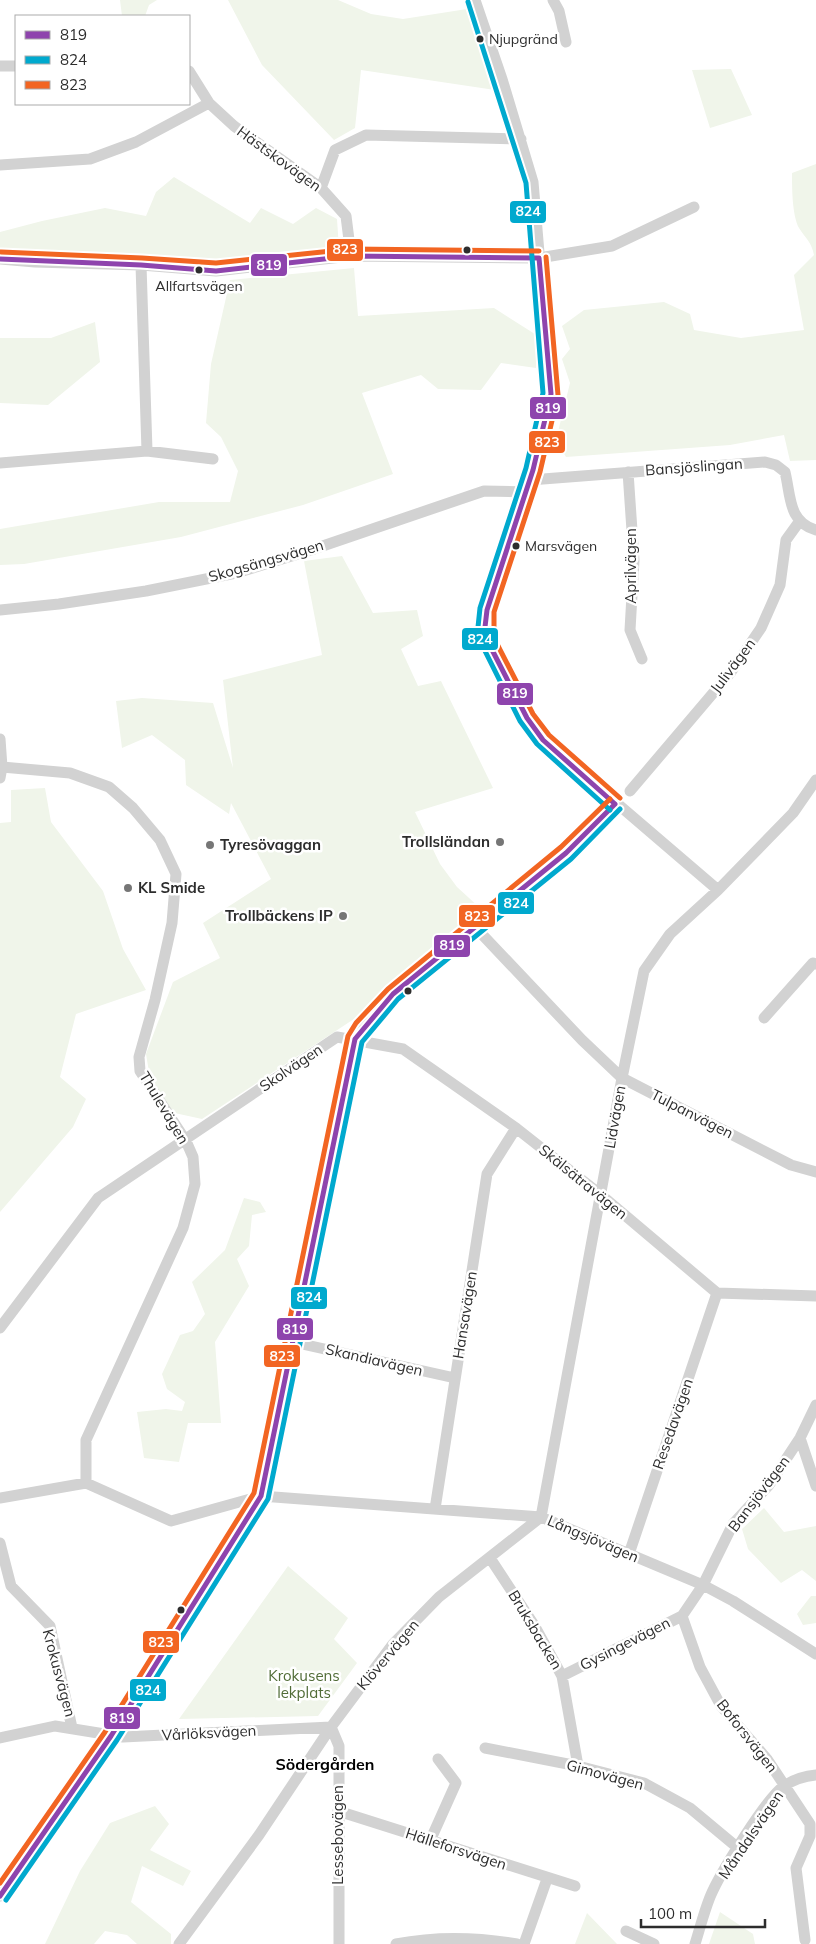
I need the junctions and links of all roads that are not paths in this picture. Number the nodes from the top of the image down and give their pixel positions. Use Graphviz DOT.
graph roads {
  1 [pos="475,0"];
  2 [pos="553,0"];
  3 [pos="566,42"];
  4 [pos="0,66"];
  5 [pos="15,66"];
  6 [pos="190,73"];
  7 [pos="208,103"];
  8 [pos="520,139"];
  9 [pos="0,165"];
  10 [pos="321,188"];
  11 [pos="694,207"];
  12 [pos="351,256"];
  13 [pos="539,258"];
  14 [pos="0,259"];
  15 [pos="142,265"];
  16 [pos="147,451"];
  17 [pos="213,459"];
  18 [pos="0,463"];
  19 [pos="628,472"];
  20 [pos="530,480"];
  21 [pos="526,492"];
  22 [pos="799,522"];
  23 [pos="816,530"];
  24 [pos="0,610"];
  25 [pos="642,659"];
  26 [pos="0,739"];
  27 [pos="1,773"];
  28 [pos="816,780"];
  29 [pos="630,790"];
  30 [pos="615,804"];
  31 [pos="718,890"];
  32 [pos="476,928"];
  33 [pos="816,964"];
  34 [pos="764,1018"];
  35 [pos="355,1039"];
  36 [pos="622,1078"];
  37 [pos="516,1128"];
  38 [pos="186,1141"];
  39 [pos="816,1172"];
  40 [pos="601,1195"];
  41 [pos="717,1293"];
  42 [pos="816,1296"];
  43 [pos="0,1328"];
  44 [pos="293,1342"];
  45 [pos="455,1378"];
  46 [pos="816,1404"];
  47 [pos="800,1438"];
  48 [pos="86,1483"];
  49 [pos="816,1486"];
  50 [pos="261,1496"];
  51 [pos="0,1498"];
  52 [pos="435,1509"];
  53 [pos="541,1517"];
  54 [pos="0,1544"];
  55 [pos="628,1554"];
  56 [pos="490,1558"];
  57 [pos="703,1585"];
  58 [pos="682,1616"];
  59 [pos="816,1654"];
  60 [pos="562,1676"];
  61 [pos="331,1726"];
  62 [pos="72,1728"];
  63 [pos="111,1736"];
  64 [pos="0,1738"];
  65 [pos="485,1748"];
  66 [pos="438,1758"];
  67 [pos="578,1766"];
  68 [pos="816,1776"];
  69 [pos="784,1786"];
  70 [pos="338,1811"];
  71 [pos="430,1841"];
  72 [pos="738,1848"];
  73 [pos="547,1879"];
  74 [pos="575,1886"];
  75 [pos="0,1896"];
  76 [pos="626,1931"];
  77 [pos="805,1940"];
  78 [pos="179,1944"];
  79 [pos="339,1944"];
  80 [pos="396,1944"];
  81 [pos="517,1944"];
  82 [pos="524,1944"];
  83 [pos="654,1944"];
  84 [pos="695,1944"];
  1 -- 8 [label="street"];
  2 -- 3 [label="street"];
  4 -- 5 [label="street"];
  6 -- 7 [label="street, Hästskovägen"];
  7 -- 9 [label="street"];
  7 -- 10 [label="street, Hästskovägen"];
  8 -- 10 [label="street"];
  8 -- 13 [label="street"];
  10 -- 12 [label="street, Hästskovägen"];
  11 -- 13 [label="street"];
  12 -- 13 [label="street"];
  12 -- 15 [label="street"];
  13 -- 20 [label="street"];
  14 -- 15 [label="street"];
  15 -- 16 [label="street"];
  16 -- 17 [label="street"];
  16 -- 18 [label="street"];
  19 -- 20 [label="street, Bansjöslingan"];
  19 -- 22 [label="street, Bansjöslingan"];
  19 -- 25 [label="street, Aprilvägen"];
  20 -- 21 [label="street"];
  21 -- 24 [label="street, Skogsängsvägen"];
  21 -- 30 [label="street"];
  22 -- 23 [label="street"];
  22 -- 29 [label="street, Julivägen"];
  26 -- 27 [label="street"];
  27 -- 38 [label="street, Thulevägen"];
  28 -- 31 [label="street, Lidvägen"];
  30 -- 31 [label="street"];
  30 -- 32 [label="street"];
  31 -- 36 [label="street, Lidvägen"];
  32 -- 35 [label="street"];
  32 -- 36 [label="street, Tulpanvägen"];
  33 -- 34 [label="street"];
  35 -- 37 [label="street, Skälsätravägen"];
  35 -- 38 [label="street, Skolvägen"];
  35 -- 44 [label="street"];
  36 -- 39 [label="street, Tulpanvägen"];
  36 -- 40 [label="street, Lidvägen"];
  37 -- 40 [label="street, Skälsätravägen"];
  37 -- 45 [label="street, Hansavägen"];
  38 -- 43 [label="street, Skolvägen"];
  38 -- 48 [label="street, Thulevägen"];
  40 -- 41 [label="street, Skälsätravägen"];
  40 -- 53 [label="street, Lidvägen"];
  41 -- 42 [label="street"];
  41 -- 55 [label="street, Resedavägen"];
  44 -- 45 [label="street, Skandiavägen"];
  44 -- 50 [label="street"];
  45 -- 52 [label="street, Hansavägen"];
  46 -- 47 [label="street, Bansjövägen"];
  47 -- 49 [label="street"];
  47 -- 57 [label="street, Bansjövägen"];
  48 -- 50 [label="street, Långsjövägen"];
  48 -- 51 [label="street"];
  50 -- 52 [label="street, Långsjövägen"];
  50 -- 63 [label="street"];
  52 -- 53 [label="street, Långsjövägen"];
  53 -- 55 [label="street, Långsjövägen"];
  53 -- 56 [label="street, Klövervägen"];
  54 -- 62 [label="street, Krokusvägen"];
  55 -- 57 [label="street, Långsjövägen"];
  56 -- 60 [label="street, Bruksbacken"];
  56 -- 61 [label="street, Klövervägen"];
  57 -- 58 [label="street, Gysingevägen"];
  57 -- 59 [label="street, Långsjövägen"];
  58 -- 60 [label="street, Gysingevägen"];
  58 -- 69 [label="street, Boforsvägen"];
  60 -- 67 [label="street, Bruksbacken"];
  61 -- 63 [label="street, Vårlöksvägen"];
  61 -- 70 [label="street, Lessebovägen"];
  61 -- 78 [label="street, Klövervägen"];
  62 -- 63 [label="street, Vårlöksvägen"];
  62 -- 64 [label="street, Vårlöksvägen"];
  63 -- 75 [label="street"];
  65 -- 67 [label="street, Gimovägen"];
  66 -- 71 [label="street"];
  67 -- 72 [label="street, Gimovägen"];
  68 -- 69 [label="street, Måndalsvägen"];
  69 -- 72 [label="street, Måndalsvägen"];
  69 -- 77 [label="street, Boforsvägen"];
  70 -- 71 [label="street, Hälleforsvägen"];
  70 -- 79 [label="street, Lessebovägen"];
  71 -- 73 [label="street, Hälleforsvägen"];
  72 -- 84 [label="street, Måndalsvägen"];
  73 -- 74 [label="street, Hälleforsvägen"];
  73 -- 82 [label="street"];
  76 -- 83 [label="street"];
  80 -- 81 [label="street"];
}
